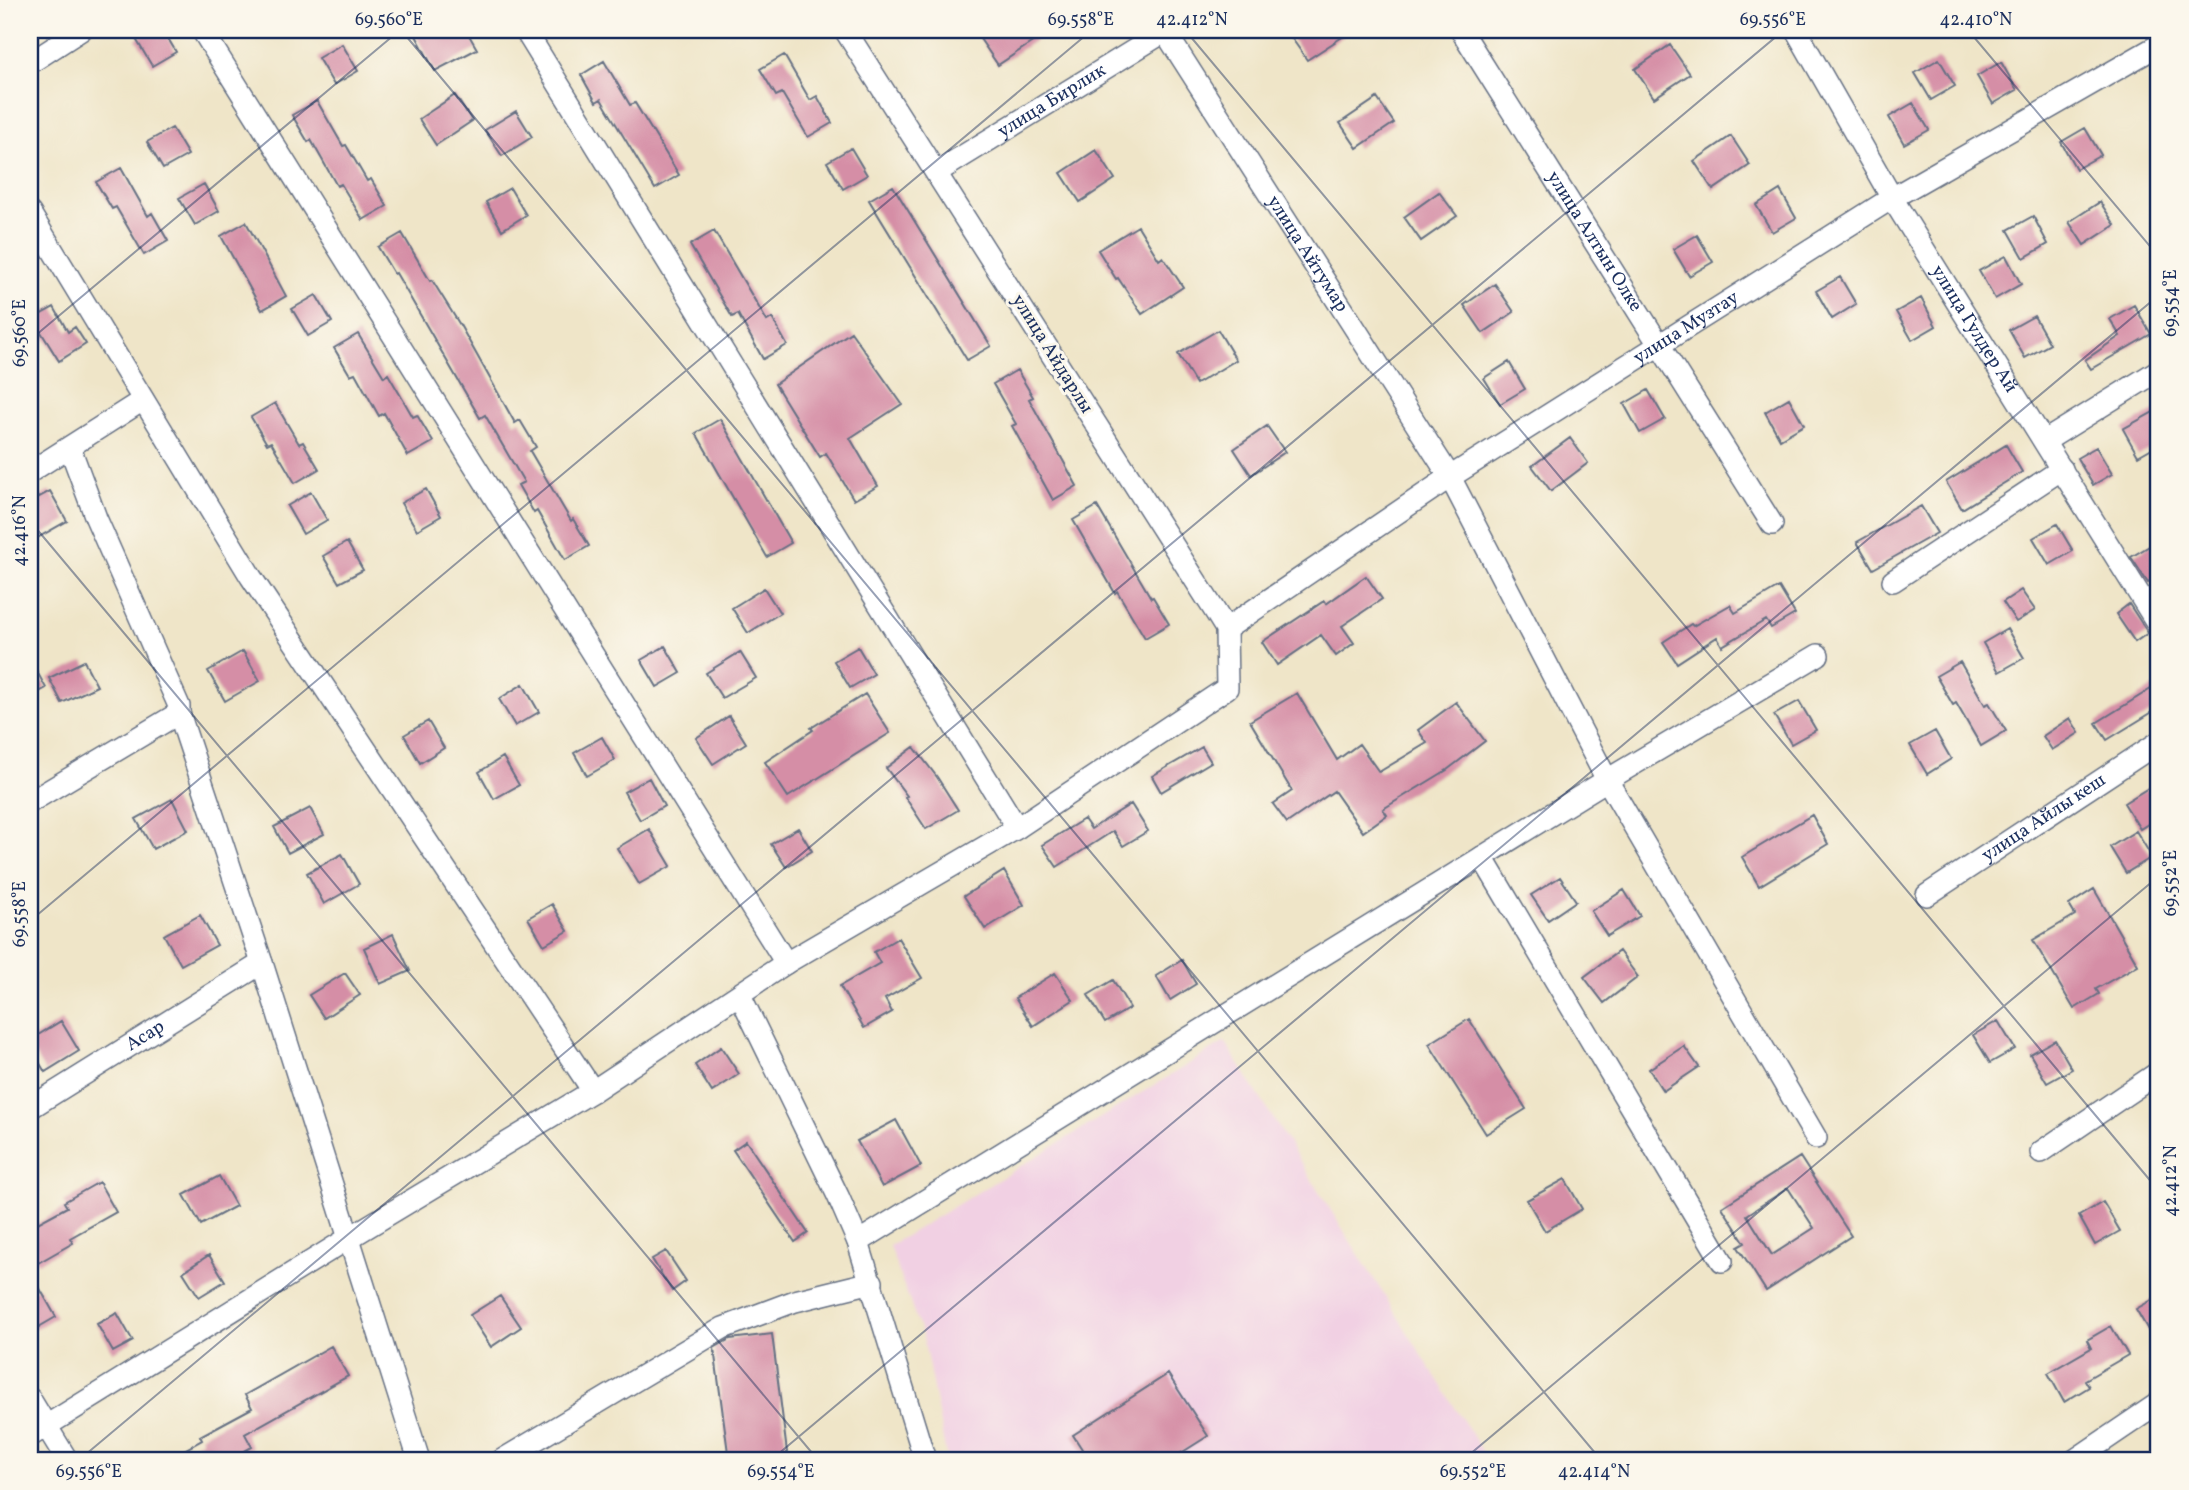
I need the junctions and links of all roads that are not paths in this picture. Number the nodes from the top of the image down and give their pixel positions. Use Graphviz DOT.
graph roads {
  1 [pos="81,30"];
  2 [pos="202,30"];
  3 [pos="525,30"];
  4 [pos="845,30"];
  5 [pos="1165,30"];
  6 [pos="1461,30"];
  7 [pos="1796,30"];
  8 [pos="2159,45"];
  9 [pos="30,63"];
  10 [pos="937,172"];
  11 [pos="1892,198"];
  12 [pos="30,213"];
  13 [pos="1658,346"];
  14 [pos="2159,370"];
  15 [pos="143,400"];
  16 [pos="2045,441"];
  17 [pos="70,447"];
  18 [pos="2062,469"];
  19 [pos="30,472"];
  20 [pos="1451,477"];
  21 [pos="1772,524"];
  22 [pos="1893,581"];
  23 [pos="2159,626"];
  24 [pos="1226,629"];
  25 [pos="1818,654"];
  26 [pos="179,713"];
  27 [pos="2159,742"];
  28 [pos="1607,780"];
  29 [pos="30,802"];
  30 [pos="1017,828"];
  31 [pos="1482,857"];
  32 [pos="1927,895"];
  33 [pos="262,963"];
  34 [pos="786,963"];
  35 [pos="740,995"];
  36 [pos="2159,1072"];
  37 [pos="593,1091"];
  38 [pos="30,1108"];
  39 [pos="1816,1138"];
  40 [pos="2041,1152"];
  41 [pos="349,1238"];
  42 [pos="858,1242"];
  43 [pos="1722,1261"];
  44 [pos="872,1282"];
  45 [pos="30,1399"];
  46 [pos="2159,1403"];
  47 [pos="38,1431"];
  48 [pos="67,1460"];
  49 [pos="419,1460"];
  50 [pos="502,1460"];
  51 [pos="925,1460"];
  52 [pos="2075,1460"];
  1 -- 9 [label="street"];
  2 -- 34 [label="street"];
  3 -- 30 [label="street"];
  4 -- 10 [label="street, улица Айдарлы"];
  5 -- 10 [label="street, улица Бирлик"];
  5 -- 20 [label="street, улица Айтумар"];
  6 -- 13 [label="street, улица Алтын Олке"];
  7 -- 11 [label="street, улица Гулдер Ай"];
  8 -- 11 [label="street, улица Музтау"];
  10 -- 24 [label="street, улица Айдарлы"];
  11 -- 13 [label="street, улица Музтау"];
  11 -- 16 [label="street, улица Гулдер Ай"];
  12 -- 15 [label="street"];
  13 -- 20 [label="street, улица Музтау"];
  13 -- 21 [label="street, улица Алтын Олке"];
  14 -- 16 [label="street"];
  15 -- 17 [label="street"];
  15 -- 37 [label="street"];
  16 -- 18 [label="street, улица Гулдер Ай"];
  17 -- 19 [label="street"];
  17 -- 26 [label="street"];
  18 -- 22 [label="street"];
  18 -- 23 [label="street, улица Гулдер Ай"];
  20 -- 24 [label="street, улица Музтау"];
  20 -- 28 [label="street, улица Айтумар"];
  24 -- 30 [label="street"];
  25 -- 28 [label="street"];
  26 -- 29 [label="street"];
  26 -- 33 [label="street"];
  27 -- 32 [label="street, улица Айлы кеш"];
  28 -- 31 [label="street"];
  28 -- 39 [label="street, улица Айтумар"];
  30 -- 34 [label="street"];
  31 -- 42 [label="street"];
  31 -- 43 [label="street"];
  33 -- 38 [label="street, Асар"];
  33 -- 41 [label="street"];
  34 -- 35 [label="street"];
  35 -- 37 [label="street"];
  35 -- 42 [label="street"];
  36 -- 40 [label="street"];
  37 -- 41 [label="street"];
  41 -- 47 [label="street"];
  41 -- 49 [label="street"];
  42 -- 44 [label="street"];
  44 -- 50 [label="street"];
  44 -- 51 [label="street"];
  45 -- 47 [label="street"];
  46 -- 52 [label="street"];
  47 -- 48 [label="street"];
}
